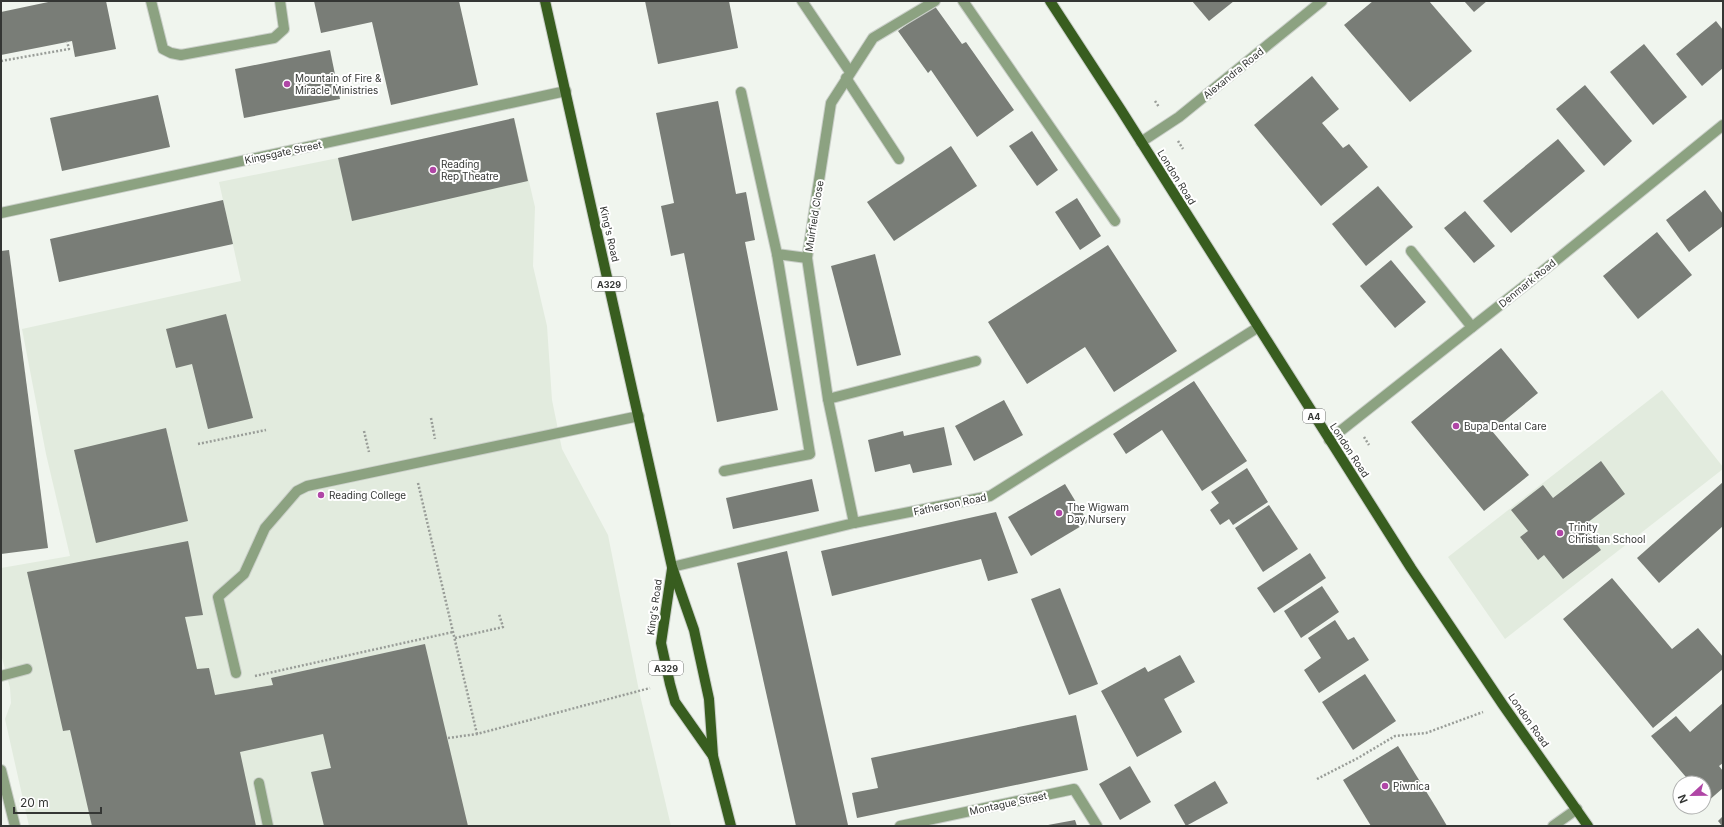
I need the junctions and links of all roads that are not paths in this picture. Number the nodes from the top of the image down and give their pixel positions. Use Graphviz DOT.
graph roads {
  1 [pos="151,1"];
  2 [pos="280,1"];
  3 [pos="545,1"];
  4 [pos="802,1"];
  5 [pos="934,1"];
  6 [pos="963,1"];
  7 [pos="1050,1"];
  8 [pos="1322,1"];
  9 [pos="848,75"];
  10 [pos="566,91"];
  11 [pos="741,92"];
  12 [pos="1723,124"];
  13 [pos="1141,142"];
  14 [pos="899,160"];
  15 [pos="1,213"];
  16 [pos="1115,221"];
  17 [pos="1411,251"];
  18 [pos="778,254"];
  19 [pos="807,258"];
  20 [pos="1472,327"];
  21 [pos="1258,328"];
  22 [pos="976,361"];
  23 [pos="828,399"];
  24 [pos="639,416"];
  25 [pos="1329,440"];
  26 [pos="724,470"];
  27 [pos="854,523"];
  28 [pos="672,567"];
  29 [pos="27,670"];
  30 [pos="236,673"];
  31 [pos="1,676"];
  32 [pos="713,756"];
  33 [pos="1,770"];
  34 [pos="259,783"];
  35 [pos="1576,809"];
  36 [pos="14,826"];
  37 [pos="268,826"];
  38 [pos="731,826"];
  39 [pos="900,826"];
  40 [pos="1097,826"];
  41 [pos="1553,826"];
  42 [pos="1588,826"];
  1 -- 2 [label="street"];
  3 -- 10 [label="main road, King's Road / A329"];
  4 -- 9 [label="street"];
  5 -- 9 [label="street, Muirfield Close"];
  6 -- 16 [label="street"];
  7 -- 13 [label="main road, London Road / A4"];
  8 -- 13 [label="street, Alexandra Road"];
  9 -- 14 [label="street"];
  9 -- 19 [label="street, Muirfield Close"];
  10 -- 15 [label="street, Kingsgate Street"];
  10 -- 24 [label="main road, King's Road / A329"];
  11 -- 18 [label="street"];
  12 -- 20 [label="street, Denmark Road"];
  13 -- 21 [label="main road, London Road / A4"];
  17 -- 20 [label="street"];
  18 -- 19 [label="street"];
  18 -- 26 [label="street"];
  19 -- 23 [label="street, Muirfield Close"];
  20 -- 25 [label="street, Denmark Road"];
  21 -- 25 [label="main road, London Road / A4"];
  21 -- 27 [label="street, Fatherson Road"];
  22 -- 23 [label="street"];
  23 -- 27 [label="street, Muirfield Close"];
  24 -- 28 [label="main road, King's Road / A329"];
  24 -- 30 [label="street"];
  25 -- 35 [label="main road, London Road / A4"];
  27 -- 28 [label="street, Fatherson Road"];
  28 -- 32 [label="main road, King's Road / A329"];
  28 -- 32 [label="main road, King's Road / A329"];
  29 -- 31 [label="street"];
  32 -- 38 [label="main road, King's Road / A329"];
  33 -- 36 [label="street"];
  34 -- 37 [label="street"];
  35 -- 41 [label="street"];
  35 -- 42 [label="main road, London Road / A4"];
  39 -- 40 [label="street, Montague Street"];
}
